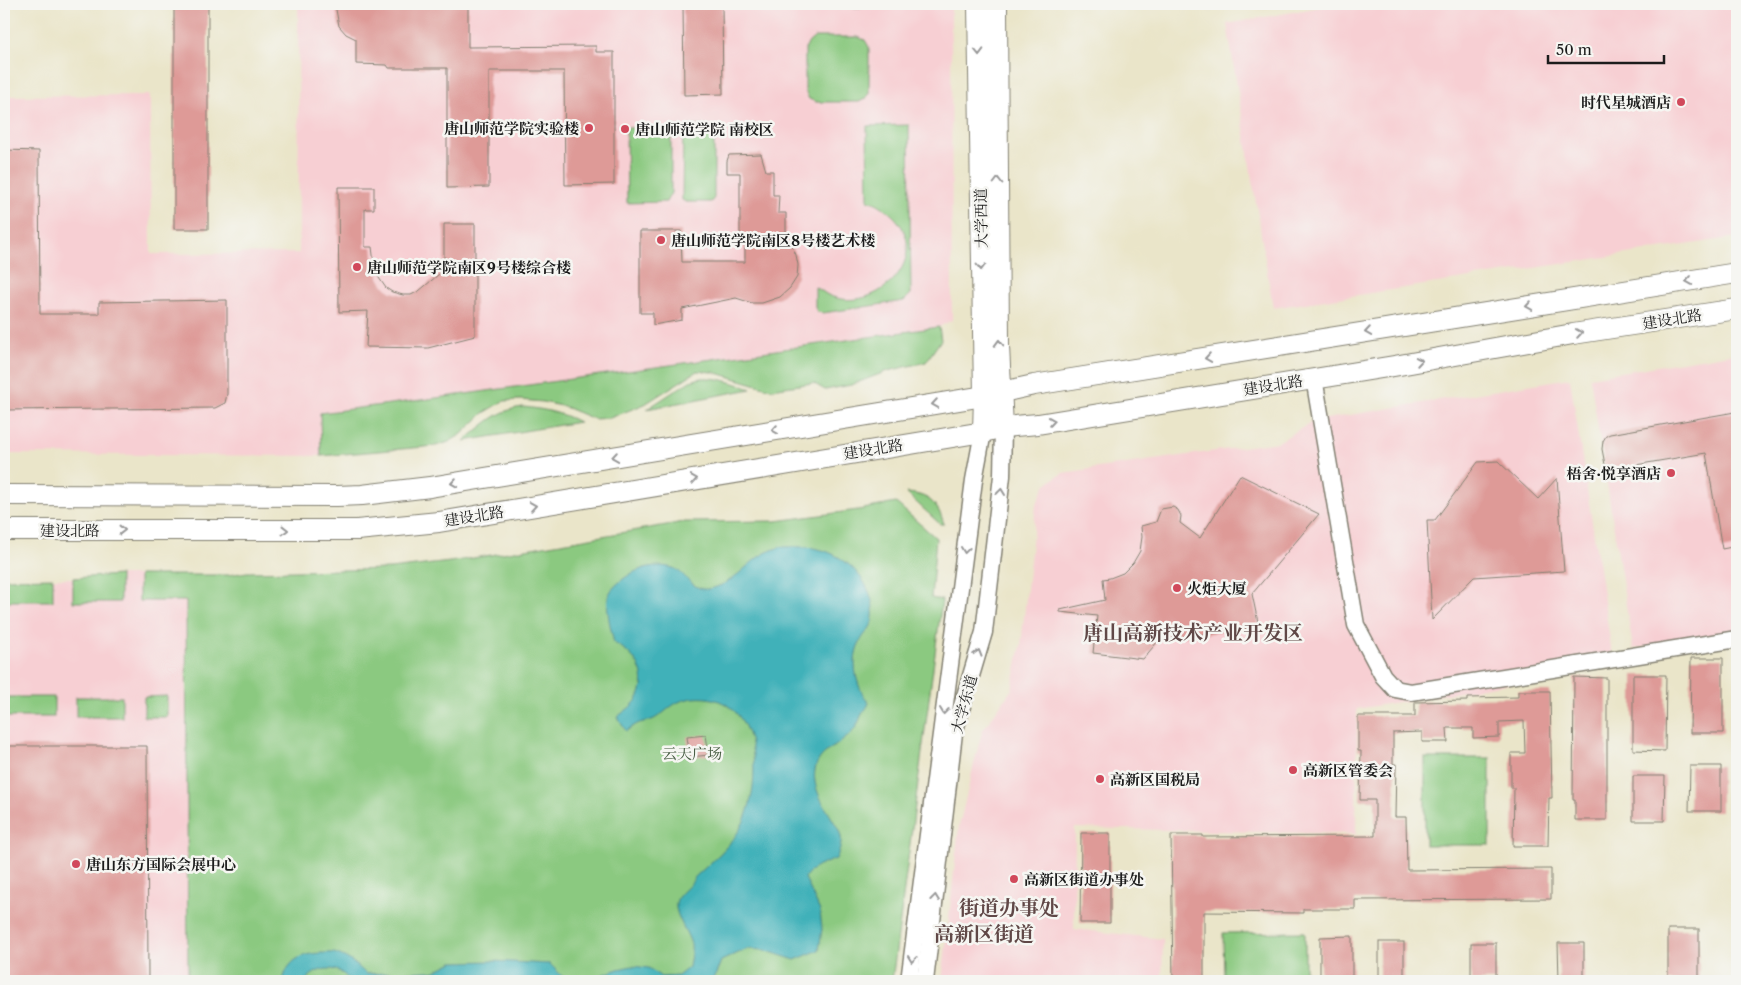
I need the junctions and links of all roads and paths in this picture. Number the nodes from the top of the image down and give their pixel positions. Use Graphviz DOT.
graph roads {
  1 [pos="978,4"];
  2 [pos="997,4"];
  3 [pos="1737,274"];
  4 [pos="1737,309"];
  5 [pos="1314,378"];
  6 [pos="992,394"];
  7 [pos="1003,427"];
  8 [pos="982,432"];
  9 [pos="4,495"];
  10 [pos="4,530"];
  11 [pos="1737,639"];
  12 [pos="909,981"];
  13 [pos="925,981"];
  1 -- 6 [label="main road, 大学西道, one-way"];
  6 -- 2 [label="main road, 大学西道, one-way"];
  3 -- 6 [label="main road, one-way"];
  5 -- 4 [label="main road, 建设北路, one-way"];
  7 -- 5 [label="main road, 建设北路, one-way"];
  5 -- 11 [label="street"];
  6 -- 7 [label="main road, 大学西道"];
  6 -- 8 [label="main road, 大学西道"];
  6 -- 9 [label="main road, one-way"];
  7 -- 8 [label="main road, 建设北路"];
  13 -- 7 [label="street, 大学东道, one-way"];
  10 -- 8 [label="main road, 建设北路, one-way"];
  8 -- 12 [label="street, 大学东道, one-way"];
}
